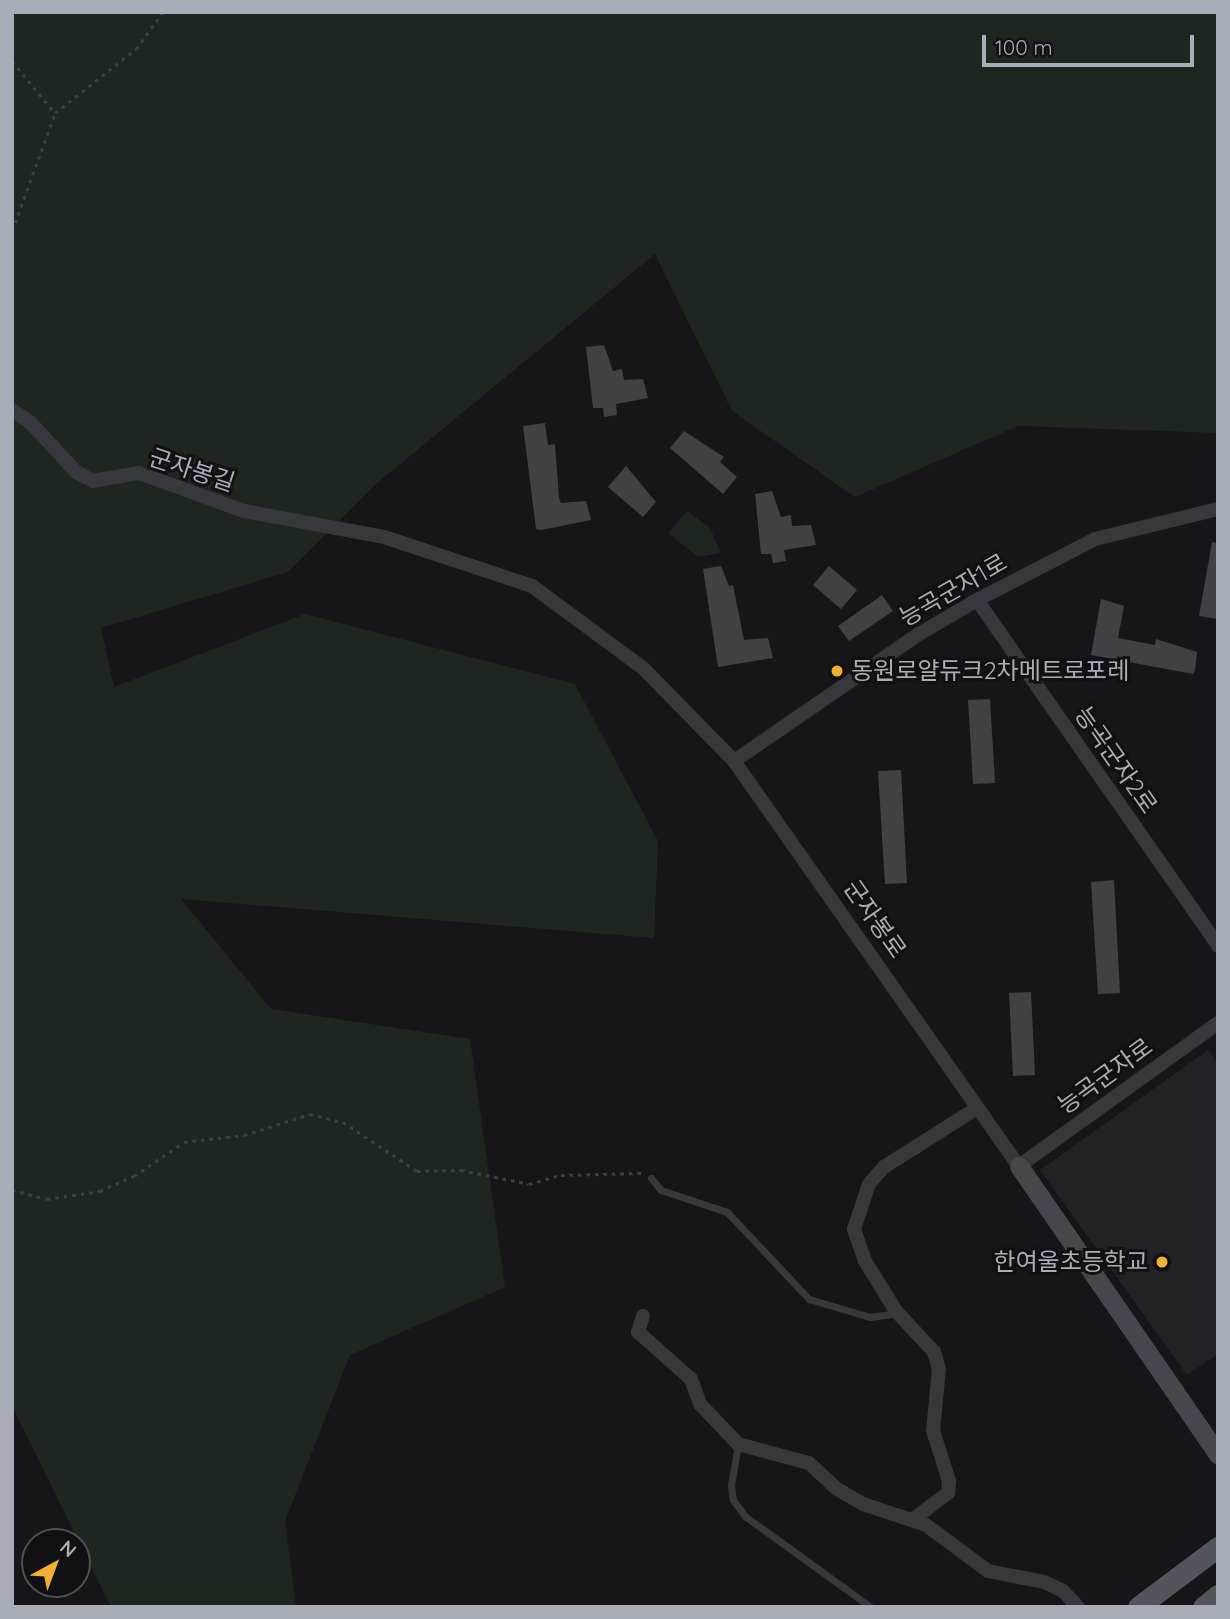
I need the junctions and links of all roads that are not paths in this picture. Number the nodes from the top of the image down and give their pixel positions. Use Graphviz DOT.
graph roads {
  1 [pos="12,410"];
  2 [pos="1218,509"];
  3 [pos="384,537"];
  4 [pos="977,600"];
  5 [pos="734,761"];
  6 [pos="1218,946"];
  7 [pos="1218,1023"];
  8 [pos="977,1108"];
  9 [pos="1019,1167"];
  10 [pos="651,1178"];
  11 [pos="898,1312"];
  12 [pos="643,1316"];
  13 [pos="738,1444"];
  14 [pos="1218,1455"];
  15 [pos="912,1520"];
  16 [pos="1218,1547"];
  17 [pos="1218,1595"];
  18 [pos="870,1607"];
  19 [pos="1078,1607"];
  20 [pos="1138,1607"];
  21 [pos="1203,1607"];
  1 -- 3 [label="street, 군자봉길"];
  2 -- 4 [label="street, 능곡군자1로"];
  3 -- 5 [label="street, 군자봉로"];
  4 -- 5 [label="street, 능곡군자1로"];
  4 -- 6 [label="street, 능곡군자2로"];
  5 -- 8 [label="street, 군자봉로"];
  7 -- 9 [label="street, 능곡군자로"];
  8 -- 9 [label="street, 군자봉로"];
  8 -- 11 [label="street"];
  9 -- 14 [label="main road, 군자봉로"];
  10 -- 11 [label="lane"];
  11 -- 15 [label="street"];
  12 -- 13 [label="street"];
  13 -- 15 [label="street"];
  13 -- 18 [label="lane"];
  15 -- 19 [label="street"];
  16 -- 20 [label="main road"];
  17 -- 21 [label="main road"];
}
